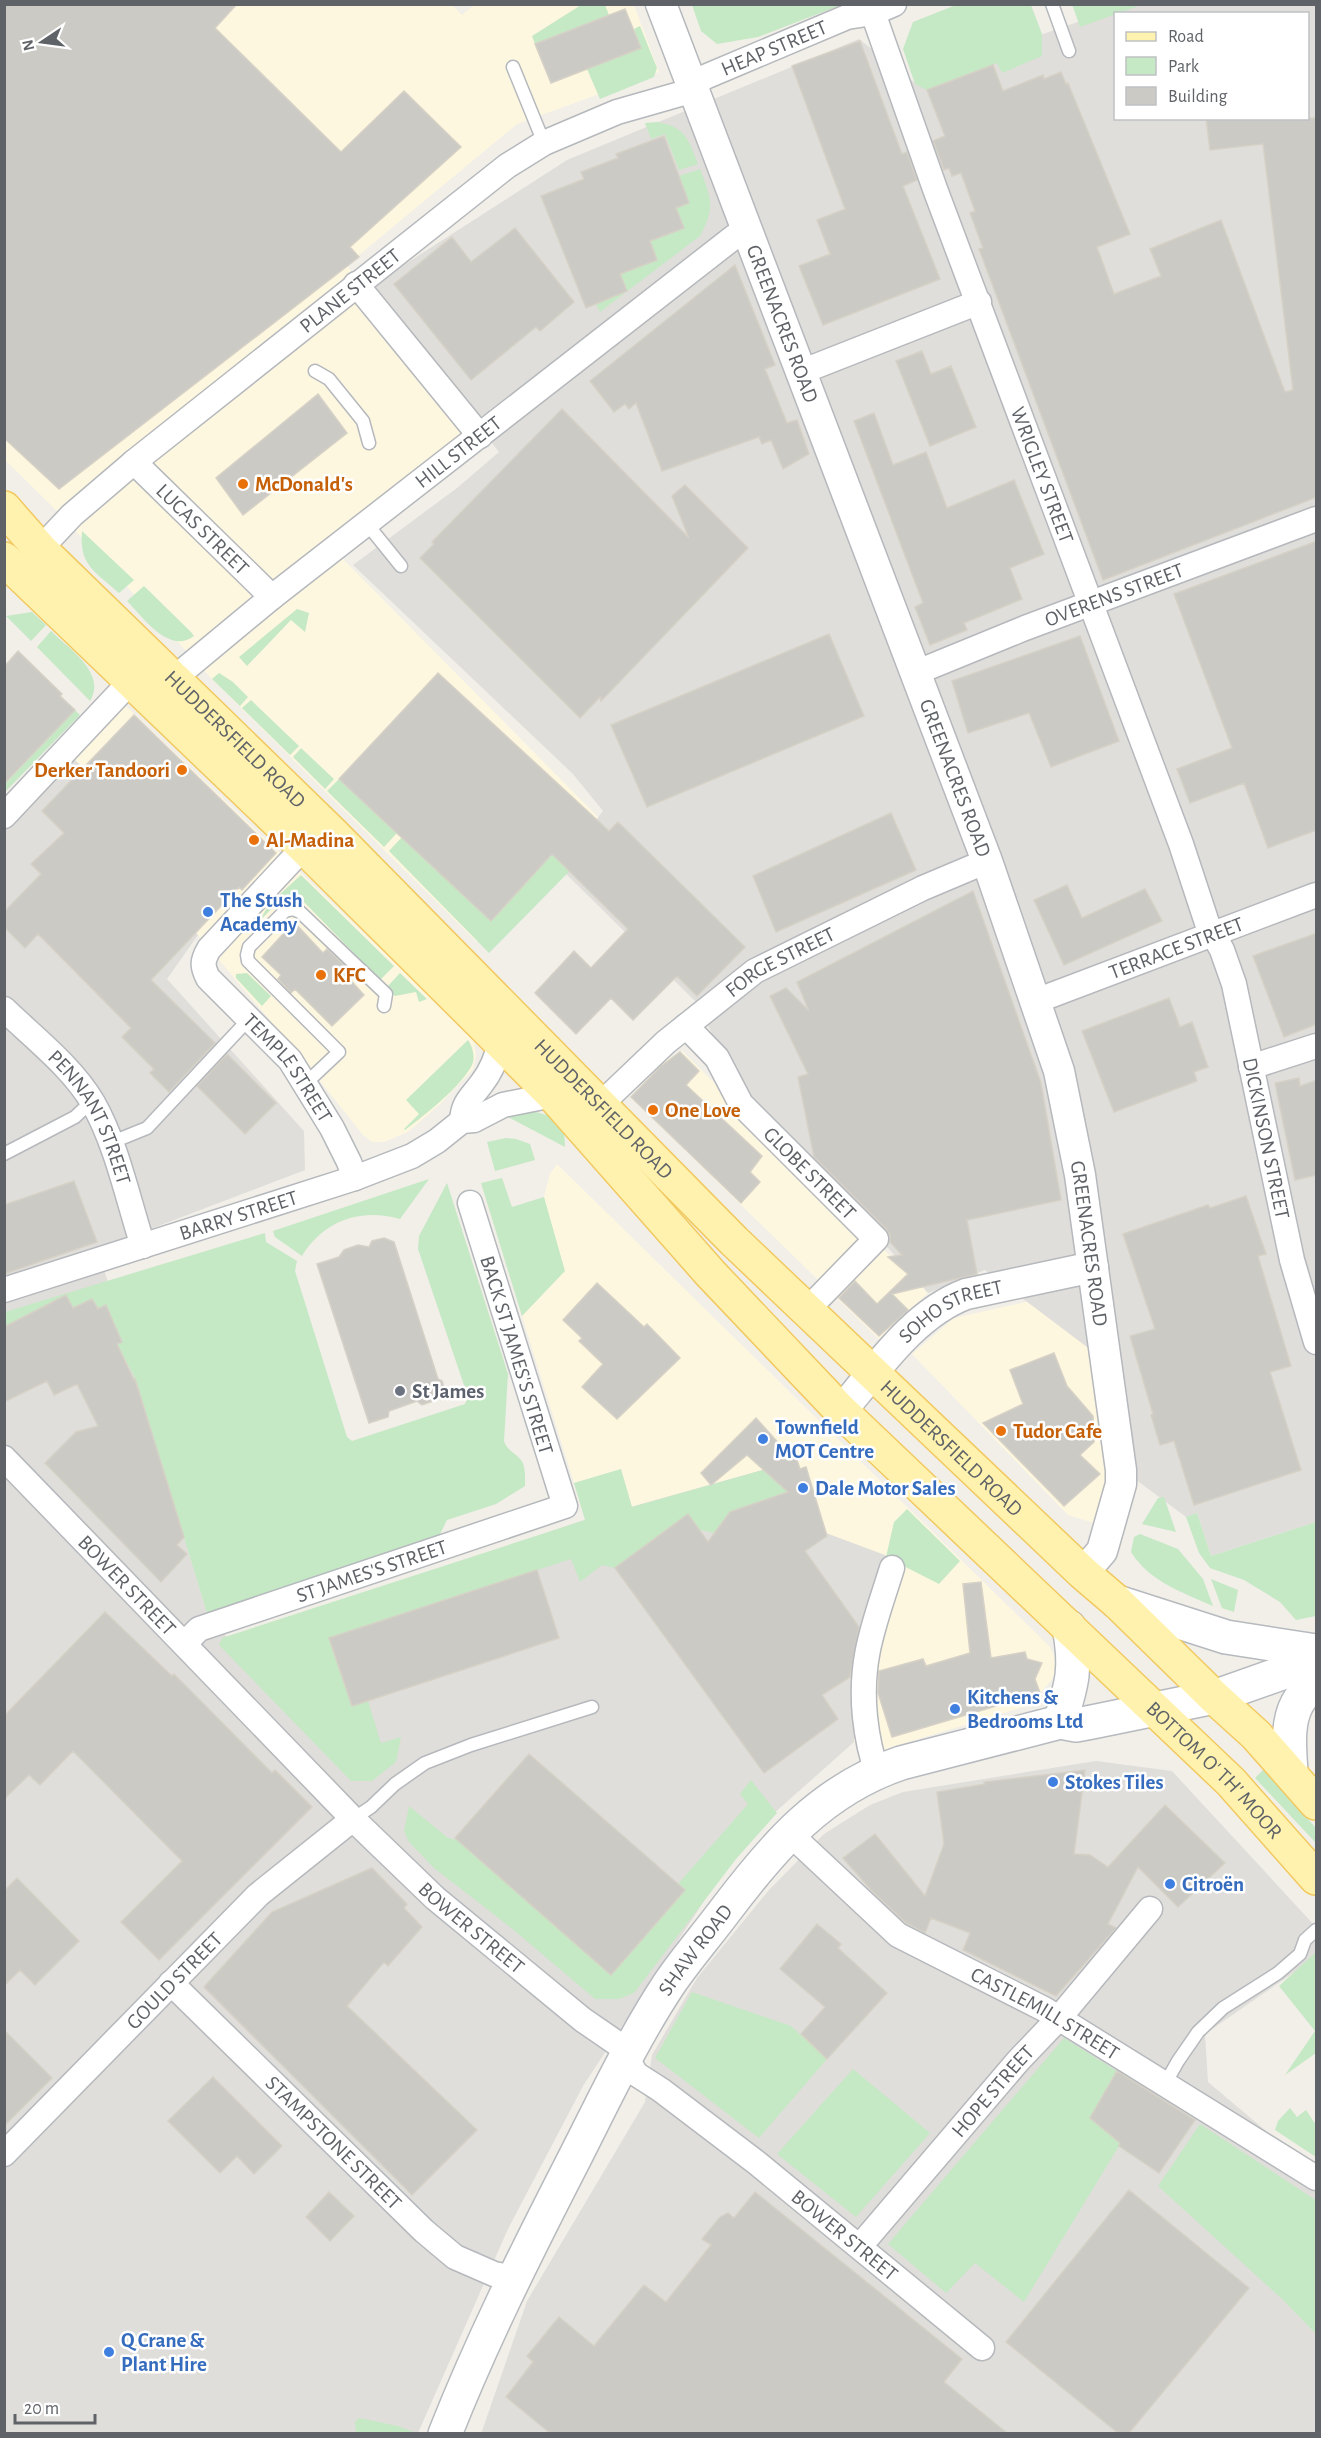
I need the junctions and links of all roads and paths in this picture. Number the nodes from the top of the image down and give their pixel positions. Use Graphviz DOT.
graph roads {
  1 [pos="661,4"];
  2 [pos="1052,4"];
  3 [pos="883,9"];
  4 [pos="1069,51"];
  5 [pos="513,67"];
  6 [pos="693,87"];
  7 [pos="544,143"];
  8 [pos="748,230"];
  9 [pos="356,284"];
  10 [pos="979,302"];
  11 [pos="315,371"];
  12 [pos="801,372"];
  13 [pos="480,436"];
  14 [pos="369,443"];
  15 [pos="134,462"];
  16 [pos="4,508"];
  17 [pos="1317,519"];
  18 [pos="367,524"];
  19 [pos="40,549"];
  20 [pos="401,566"];
  21 [pos="8,572"];
  22 [pos="272,597"];
  23 [pos="1091,603"];
  24 [pos="915,673"];
  25 [pos="172,680"];
  26 [pos="131,681"];
  27 [pos="4,816"];
  28 [pos="304,846"];
  29 [pos="987,861"];
  30 [pos="1317,895"];
  31 [pos="1214,935"];
  32 [pos="1036,1001"];
  33 [pos="384,1006"];
  34 [pos="4,1009"];
  35 [pos="249,1019"];
  36 [pos="686,1026"];
  37 [pos="501,1042"];
  38 [pos="1317,1046"];
  39 [pos="1251,1067"];
  40 [pos="305,1084"];
  41 [pos="553,1095"];
  42 [pos="92,1101"];
  43 [pos="601,1104"];
  44 [pos="462,1121"];
  45 [pos="110,1143"];
  46 [pos="4,1154"];
  47 [pos="355,1178"];
  48 [pos="470,1203"];
  49 [pos="143,1246"];
  50 [pos="1092,1267"];
  51 [pos="4,1290"];
  52 [pos="806,1311"];
  53 [pos="1317,1342"];
  54 [pos="873,1374"];
  55 [pos="841,1411"];
  56 [pos="4,1458"];
  57 [pos="565,1506"];
  58 [pos="892,1568"];
  59 [pos="1083,1572"];
  60 [pos="1118,1602"];
  61 [pos="1069,1627"];
  62 [pos="184,1643"];
  63 [pos="1317,1651"];
  64 [pos="1317,1661"];
  65 [pos="1317,1677"];
  66 [pos="1214,1697"];
  67 [pos="592,1707"];
  68 [pos="1155,1709"];
  69 [pos="1060,1722"];
  70 [pos="877,1771"];
  71 [pos="1291,1774"];
  72 [pos="1317,1803"];
  73 [pos="353,1819"];
  74 [pos="789,1833"];
  75 [pos="1317,1878"];
  76 [pos="1149,1910"];
  77 [pos="1317,1930"];
  78 [pos="171,1983"];
  79 [pos="1059,2019"];
  80 [pos="626,2058"];
  81 [pos="1166,2084"];
  82 [pos="4,2154"];
  83 [pos="1317,2178"];
  84 [pos="860,2246"];
  85 [pos="513,2278"];
  86 [pos="982,2348"];
  87 [pos="445,2433"];
  1 -- 6 [label="street, GREENACRES ROAD"];
  2 -- 4 [label="lane"];
  3 -- 6 [label="street, HEAP STREET"];
  3 -- 10 [label="street, WRIGLEY STREET"];
  5 -- 7 [label="lane"];
  6 -- 7 [label="street, PLANE STREET"];
  6 -- 8 [label="street, GREENACRES ROAD"];
  7 -- 9 [label="street, PLANE STREET"];
  8 -- 12 [label="street, GREENACRES ROAD"];
  8 -- 13 [label="street, HILL STREET"];
  9 -- 13 [label="street"];
  9 -- 15 [label="street, PLANE STREET"];
  10 -- 12 [label="street"];
  10 -- 23 [label="street, WRIGLEY STREET"];
  11 -- 14 [label="lane"];
  12 -- 24 [label="street, GREENACRES ROAD"];
  13 -- 18 [label="street, HILL STREET"];
  15 -- 19 [label="street, PLANE STREET"];
  15 -- 22 [label="street, LUCAS STREET"];
  16 -- 19 [label="main road, HUDDERSFIELD ROAD"];
  17 -- 23 [label="street, OVERENS STREET"];
  18 -- 20 [label="lane"];
  18 -- 22 [label="street, HILL STREET"];
  19 -- 25 [label="main road, HUDDERSFIELD ROAD"];
  21 -- 26 [label="main road, HUDDERSFIELD ROAD"];
  22 -- 25 [label="street, HILL STREET"];
  23 -- 24 [label="street, OVERENS STREET"];
  23 -- 31 [label="street, WRIGLEY STREET"];
  24 -- 29 [label="street, GREENACRES ROAD"];
  25 -- 43 [label="main road, HUDDERSFIELD ROAD"];
  26 -- 27 [label="street"];
  26 -- 28 [label="main road, HUDDERSFIELD ROAD"];
  28 -- 35 [label="street, TEMPLE STREET"];
  28 -- 37 [label="main road, HUDDERSFIELD ROAD"];
  29 -- 32 [label="street, GREENACRES ROAD"];
  29 -- 36 [label="street, FORGE STREET"];
  30 -- 31 [label="street, TERRACE STREET"];
  31 -- 32 [label="street, TERRACE STREET"];
  31 -- 39 [label="street, DICKINSON STREET"];
  32 -- 50 [label="street, GREENACRES ROAD"];
  33 -- 40 [label="lane"];
  34 -- 42 [label="street, PENNANT STREET"];
  35 -- 40 [label="street, TEMPLE STREET"];
  35 -- 45 [label="lane"];
  36 -- 43 [label="street, FORGE STREET"];
  36 -- 52 [label="street, GLOBE STREET"];
  37 -- 41 [label="main road, HUDDERSFIELD ROAD"];
  37 -- 44 [label="street, BARRY STREET"];
  38 -- 39 [label="street"];
  39 -- 53 [label="street, DICKINSON STREET"];
  40 -- 47 [label="street, TEMPLE STREET"];
  41 -- 44 [label="street, BARRY STREET"];
  41 -- 55 [label="main road, HUDDERSFIELD ROAD"];
  42 -- 45 [label="street, PENNANT STREET"];
  42 -- 46 [label="lane"];
  43 -- 52 [label="main road, HUDDERSFIELD ROAD"];
  44 -- 47 [label="street, BARRY STREET"];
  45 -- 49 [label="street, PENNANT STREET"];
  47 -- 49 [label="street, BARRY STREET"];
  48 -- 57 [label="street, BACK ST JAMES'S STREET"];
  49 -- 51 [label="street, BARRY STREET"];
  50 -- 54 [label="street, SOHO STREET"];
  50 -- 59 [label="street, GREENACRES ROAD"];
  52 -- 54 [label="main road, HUDDERSFIELD ROAD"];
  54 -- 55 [label="street, SOHO STREET"];
  54 -- 59 [label="main road, HUDDERSFIELD ROAD"];
  55 -- 61 [label="main road, HUDDERSFIELD ROAD"];
  56 -- 62 [label="street, BOWER STREET"];
  57 -- 62 [label="street, ST JAMES'S STREET"];
  58 -- 70 [label="street"];
  59 -- 60 [label="main road, HUDDERSFIELD ROAD"];
  60 -- 63 [label="main road"];
  60 -- 66 [label="main road, HUDDERSFIELD ROAD"];
  61 -- 68 [label="main road, HUDDERSFIELD ROAD"];
  61 -- 69 [label="main road"];
  62 -- 73 [label="street, BOWER STREET"];
  64 -- 66 [label="main road"];
  65 -- 71 [label="main road"];
  66 -- 68 [label="main road, BOTTOM O' TH' MOOR"];
  66 -- 71 [label="main road, BOTTOM O' TH' MOOR"];
  67 -- 73 [label="lane"];
  68 -- 69 [label="main road, SHAW ROAD"];
  68 -- 75 [label="main road, BOTTOM O' TH' MOOR"];
  69 -- 70 [label="main road, SHAW ROAD"];
  70 -- 74 [label="main road, SHAW ROAD"];
  71 -- 72 [label="main road, BOTTOM O' TH' MOOR"];
  73 -- 78 [label="street, GOULD STREET"];
  73 -- 80 [label="street, BOWER STREET"];
  74 -- 79 [label="street, CASTLEMILL STREET"];
  74 -- 80 [label="main road, SHAW ROAD"];
  76 -- 79 [label="street, HOPE STREET"];
  77 -- 81 [label="lane"];
  78 -- 82 [label="street, GOULD STREET"];
  78 -- 85 [label="street, STAMPSTONE STREET"];
  79 -- 81 [label="street, CASTLEMILL STREET"];
  79 -- 84 [label="street, HOPE STREET"];
  80 -- 84 [label="street, BOWER STREET"];
  80 -- 85 [label="main road, SHAW ROAD"];
  81 -- 83 [label="street, CASTLEMILL STREET"];
  84 -- 86 [label="street, BOWER STREET"];
  85 -- 87 [label="main road, SHAW ROAD"];
}
